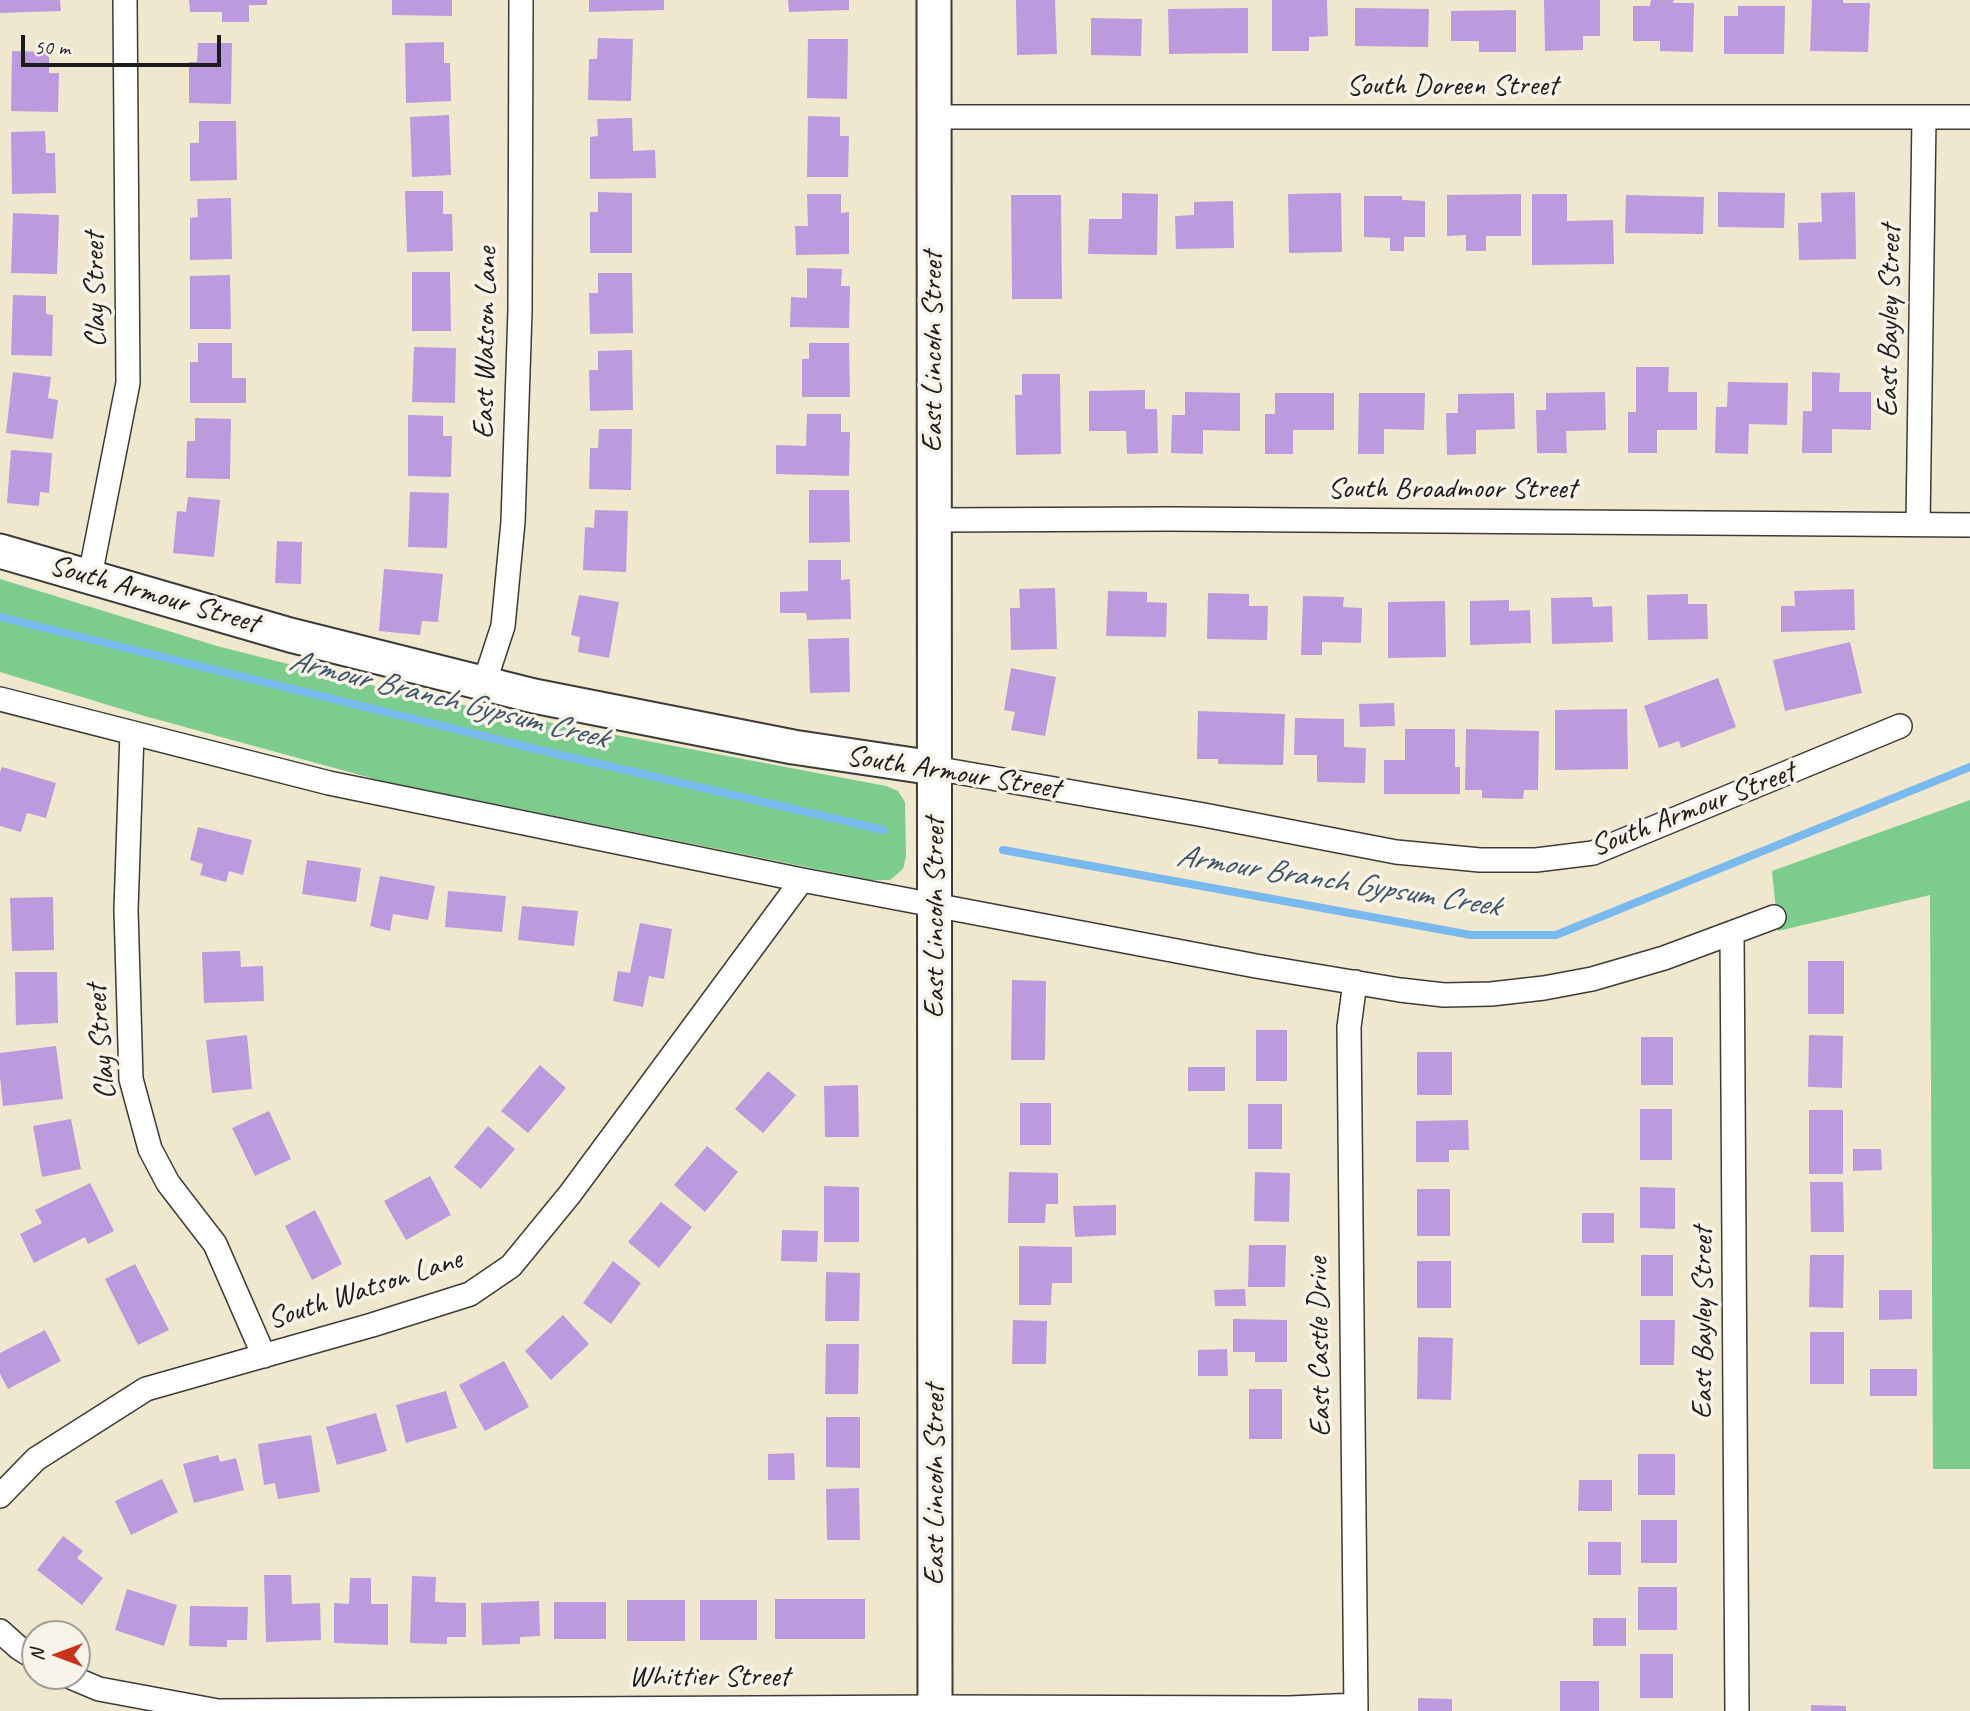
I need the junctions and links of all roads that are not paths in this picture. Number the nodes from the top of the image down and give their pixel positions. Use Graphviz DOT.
graph roads {
  1 [pos="125,0"];
  2 [pos="521,0"];
  3 [pos="934,0"];
  4 [pos="933,117"];
  5 [pos="1970,117"];
  6 [pos="1924,118"];
  7 [pos="933,520"];
  8 [pos="1918,524"];
  9 [pos="1970,525"];
  10 [pos="0,551"];
  11 [pos="90,576"];
  12 [pos="484,684"];
  13 [pos="0,699"];
  14 [pos="1900,726"];
  15 [pos="132,733"];
  16 [pos="934,768"];
  17 [pos="802,880"];
  18 [pos="934,904"];
  19 [pos="1774,918"];
  20 [pos="1732,934"];
  21 [pos="1355,982"];
  22 [pos="264,1356"];
  23 [pos="0,1496"];
  24 [pos="0,1631"];
  25 [pos="21,1649"];
  26 [pos="91,1686"];
  27 [pos="1356,1708"];
  28 [pos="935,1709"];
  29 [pos="1737,1711"];
  1 -- 11 [label="street, Clay Street"];
  2 -- 12 [label="street, East Watson Lane"];
  3 -- 4 [label="street, East Lincoln Street"];
  4 -- 6 [label="street, South Doreen Street"];
  4 -- 7 [label="street, East Lincoln Street"];
  5 -- 6 [label="street, South Doreen Street"];
  6 -- 8 [label="street, East Bayley Street"];
  7 -- 8 [label="street, South Broadmoor Street"];
  7 -- 16 [label="street, East Lincoln Street"];
  8 -- 9 [label="street, South Broadmoor Street"];
  10 -- 11 [label="street, South Armour Street"];
  11 -- 12 [label="street, South Armour Street"];
  12 -- 16 [label="street, South Armour Street"];
  13 -- 15 [label="street"];
  14 -- 16 [label="street, South Armour Street"];
  15 -- 17 [label="street"];
  15 -- 22 [label="street, Clay Street"];
  16 -- 18 [label="street, East Lincoln Street"];
  17 -- 18 [label="street"];
  17 -- 22 [label="street, South Watson Lane"];
  18 -- 21 [label="street"];
  18 -- 28 [label="street, East Lincoln Street"];
  19 -- 20 [label="street"];
  20 -- 21 [label="street"];
  20 -- 29 [label="street, East Bayley Street"];
  21 -- 27 [label="street, East Castle Drive"];
  22 -- 23 [label="street, South Watson Lane"];
  24 -- 25 [label="street"];
  26 -- 28 [label="street, Whittier Street"];
  27 -- 28 [label="street, Whittier Street"];
}
